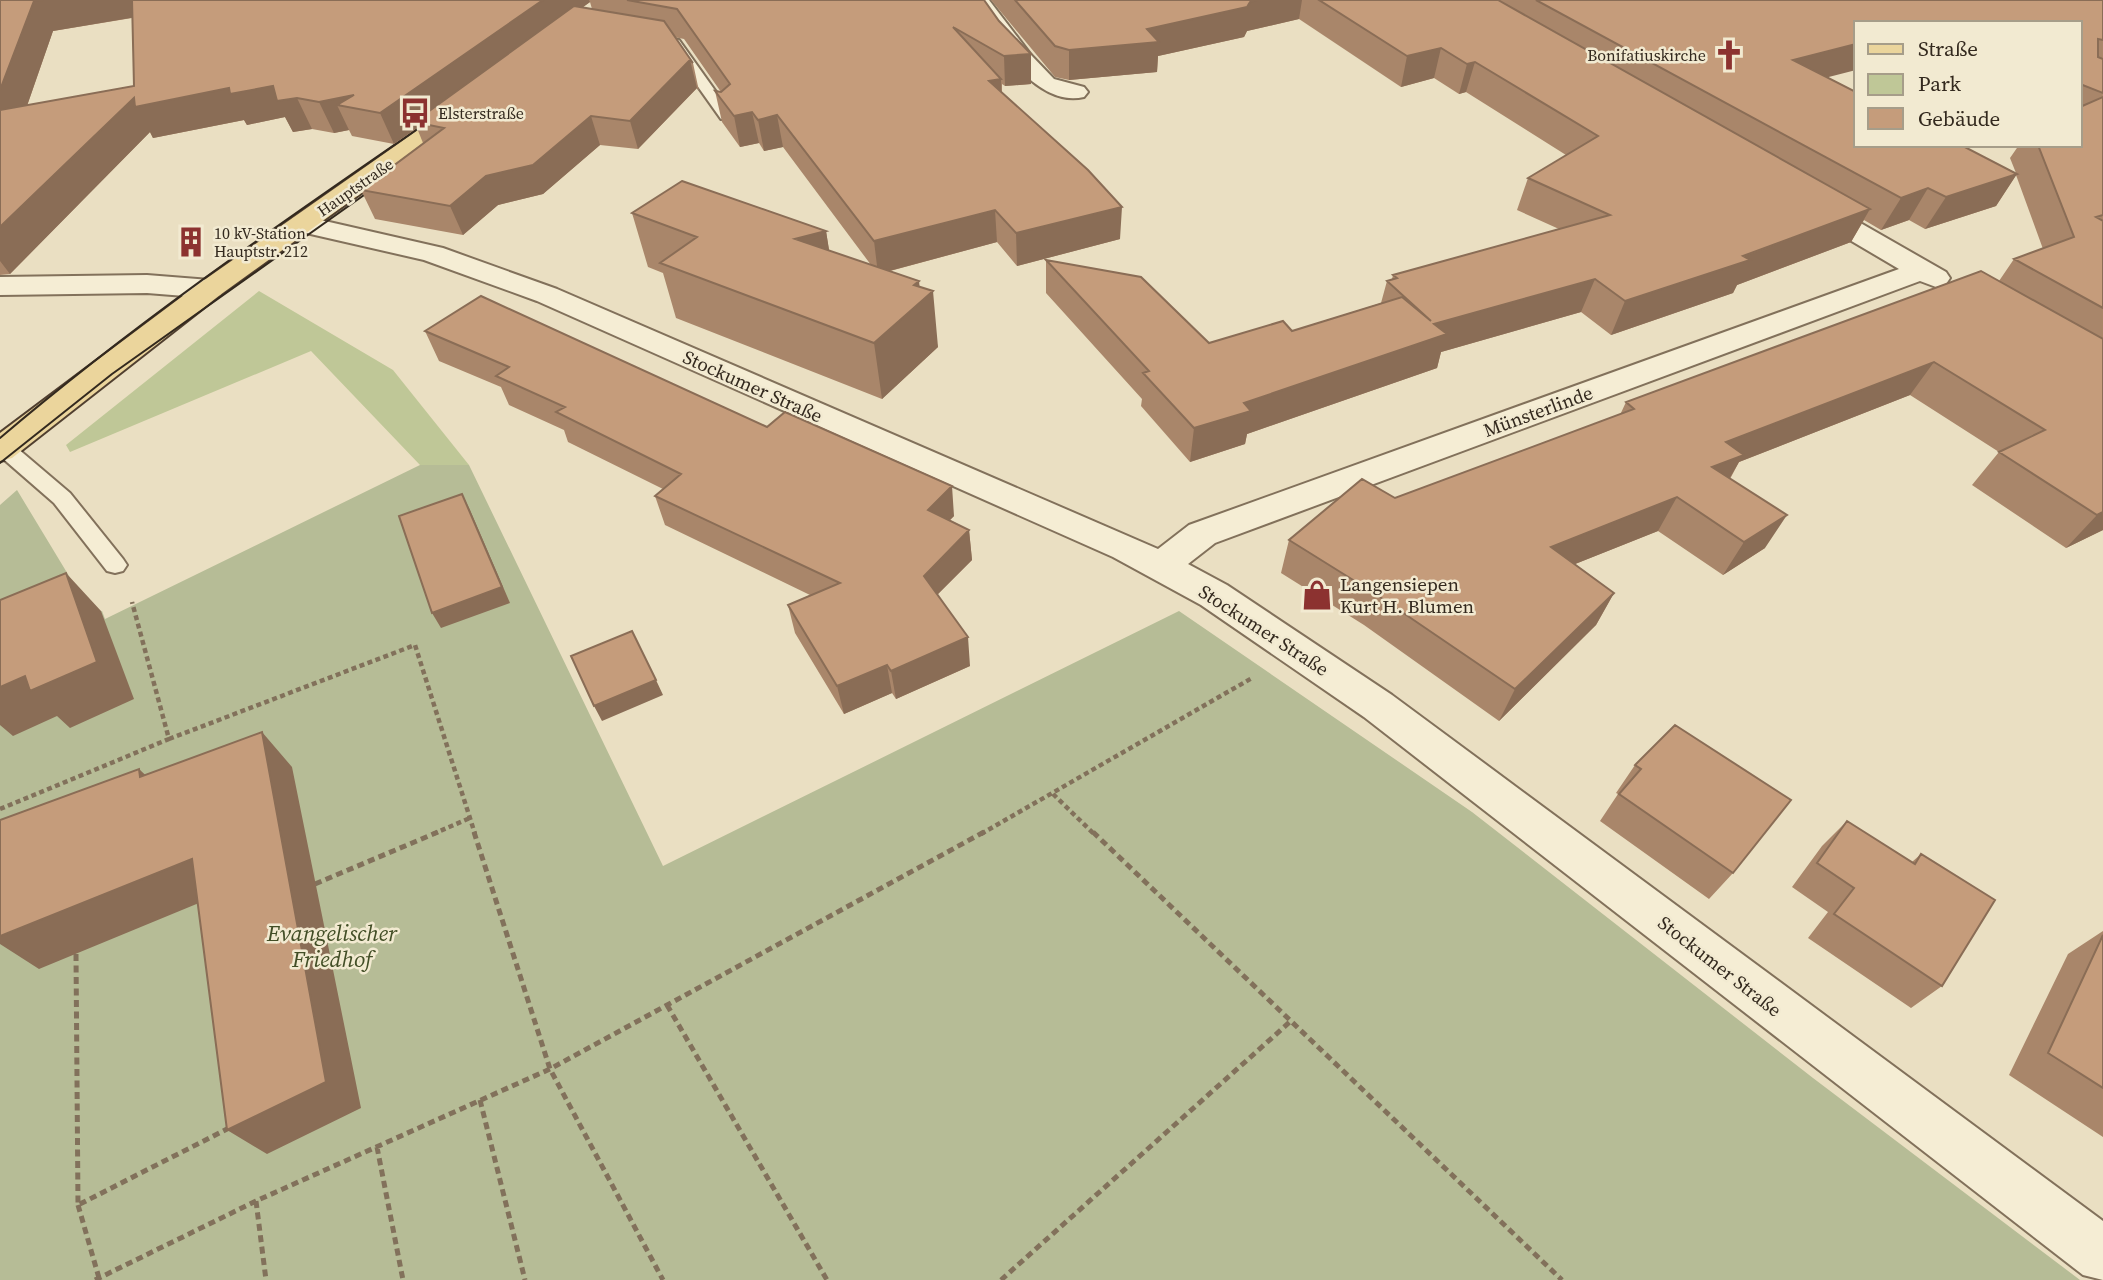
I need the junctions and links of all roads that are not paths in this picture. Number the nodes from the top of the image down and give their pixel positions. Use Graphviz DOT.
graph roads {
  1 [pos="978,0"];
  2 [pos="664,41"];
  3 [pos="1076,92"];
  4 [pos="484,94"];
  5 [pos="726,116"];
  6 [pos="1794,195"];
  7 [pos="303,224"];
  8 [pos="1922,270"];
  9 [pos="0,286"];
  10 [pos="210,289"];
  11 [pos="1958,290"];
  12 [pos="2,449"];
  13 [pos="115,565"];
  14 [pos="1161,566"];
  15 [pos="2103,1255"];
  1 -- 3 [label="street"];
  2 -- 5 [label="lane"];
  4 -- 7 [label="main road, Hauptstraße"];
  6 -- 8 [label="street"];
  7 -- 10 [label="main road, Hauptstraße"];
  7 -- 14 [label="street, Stockumer Straße"];
  8 -- 11 [label="street"];
  8 -- 14 [label="street, Münsterlinde"];
  9 -- 10 [label="street"];
  10 -- 12 [label="main road, Hauptstraße"];
  12 -- 13 [label="lane"];
  14 -- 15 [label="street, Stockumer Straße"];
}
